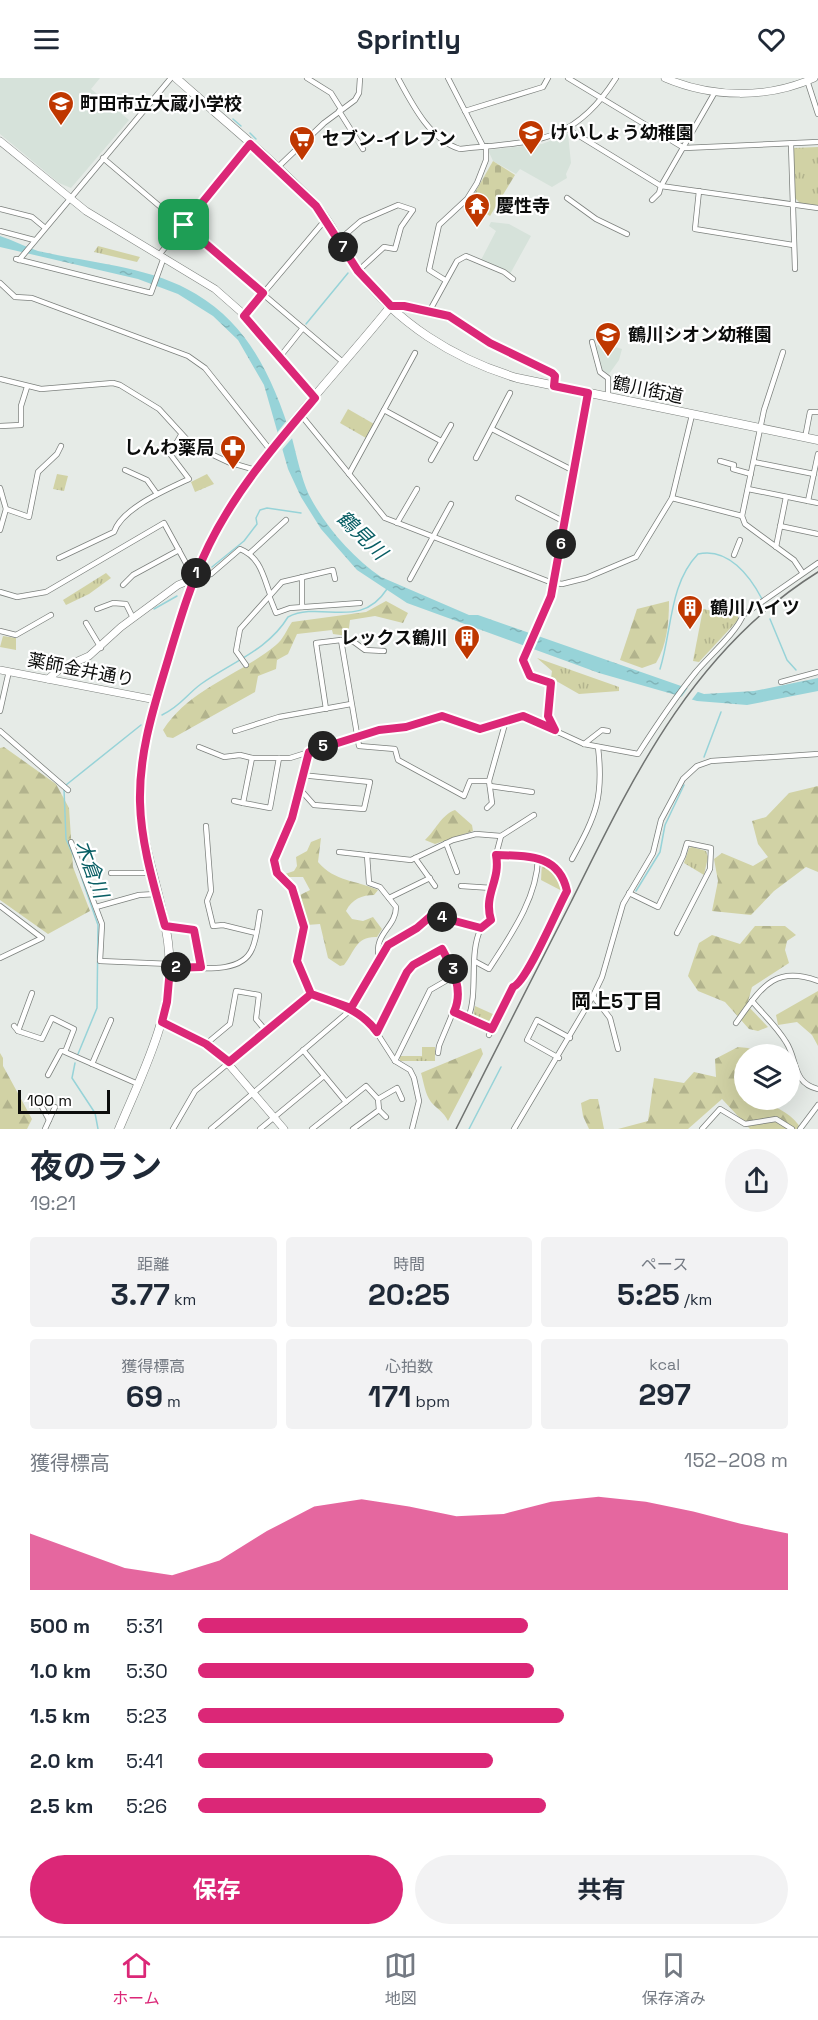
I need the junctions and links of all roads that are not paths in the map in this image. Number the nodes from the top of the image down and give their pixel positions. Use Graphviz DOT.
graph roads {
  1 [pos="171,78"];
  2 [pos="176,78"];
  3 [pos="307,78"];
  4 [pos="360,78"];
  5 [pos="398,78"];
  6 [pos="448,78"];
  7 [pos="548,78"];
  8 [pos="568,78"];
  9 [pos="616,78"];
  10 [pos="665,78"];
  11 [pos="809,79"];
  12 [pos="715,92"];
  13 [pos="603,99"];
  14 [pos="340,110"];
  15 [pos="465,111"];
  16 [pos="818,114"];
  17 [pos="568,129"];
  18 [pos="0,141"];
  19 [pos="818,142"];
  20 [pos="250,144"];
  21 [pos="791,144"];
  22 [pos="484,146"];
  23 [pos="684,148"];
  24 [pos="363,149"];
  25 [pos="103,158"];
  26 [pos="276,169"];
  27 [pos="661,186"];
  28 [pos="699,191"];
  29 [pos="68,198"];
  30 [pos="567,198"];
  31 [pos="652,200"];
  32 [pos="791,205"];
  33 [pos="818,208"];
  34 [pos="0,209"];
  35 [pos="326,219"];
  36 [pos="184,225"];
  37 [pos="44,227"];
  38 [pos="0,231"];
  39 [pos="627,234"];
  40 [pos="34,240"];
  41 [pos="339,240"];
  42 [pos="793,245"];
  43 [pos="161,256"];
  44 [pos="795,269"];
  45 [pos="358,271"];
  46 [pos="513,279"];
  47 [pos="445,280"];
  48 [pos="0,283"];
  49 [pos="263,293"];
  50 [pos="391,306"];
  51 [pos="429,312"];
  52 [pos="244,316"];
  53 [pos="303,328"];
  54 [pos="592,342"];
  55 [pos="783,352"];
  56 [pos="415,353"];
  57 [pos="279,358"];
  58 [pos="344,363"];
  59 [pos="0,379"];
  60 [pos="554,386"];
  61 [pos="27,387"];
  62 [pos="510,393"];
  63 [pos="588,393"];
  64 [pos="608,397"];
  65 [pos="315,398"];
  66 [pos="384,410"];
  67 [pos="818,412"];
  68 [pos="692,415"];
  69 [pos="301,416"];
  70 [pos="451,425"];
  71 [pos="0,426"];
  72 [pos="492,429"];
  73 [pos="761,429"];
  74 [pos="181,435"];
  75 [pos="805,438"];
  76 [pos="818,440"];
  77 [pos="441,441"];
  78 [pos="61,446"];
  79 [pos="271,451"];
  80 [pos="818,454"];
  81 [pos="476,458"];
  82 [pos="430,460"];
  83 [pos="720,461"];
  84 [pos="754,462"];
  85 [pos="125,470"];
  86 [pos="256,470"];
  87 [pos="573,471"];
  88 [pos="349,474"];
  89 [pos="751,474"];
  90 [pos="814,474"];
  91 [pos="0,488"];
  92 [pos="417,489"];
  93 [pos="748,489"];
  94 [pos="157,494"];
  95 [pos="786,497"];
  96 [pos="518,498"];
  97 [pos="672,498"];
  98 [pos="808,501"];
  99 [pos="818,503"];
  100 [pos="451,504"];
  101 [pos="6,509"];
  102 [pos="742,516"];
  103 [pos="286,520"];
  104 [pos="565,522"];
  105 [pos="397,523"];
  106 [pos="780,526"];
  107 [pos="0,530"];
  108 [pos="818,534"];
  109 [pos="434,538"];
  110 [pos="740,540"];
  111 [pos="776,547"];
  112 [pos="178,550"];
  113 [pos="250,553"];
  114 [pos="734,555"];
  115 [pos="59,558"];
  116 [pos="818,563"];
  117 [pos="802,572"];
  118 [pos="196,575"];
  119 [pos="302,577"];
  120 [pos="335,579"];
  121 [pos="410,579"];
  122 [pos="554,583"];
  123 [pos="123,585"];
  124 [pos="0,592"];
  125 [pos="270,596"];
  126 [pos="110,597"];
  127 [pos="113,603"];
  128 [pos="360,603"];
  129 [pos="302,607"];
  130 [pos="97,609"];
  131 [pos="51,615"];
  132 [pos="133,618"];
  133 [pos="86,623"];
  134 [pos="0,631"];
  135 [pos="341,640"];
  136 [pos="101,648"];
  137 [pos="384,651"];
  138 [pos="245,663"];
  139 [pos="0,670"];
  140 [pos="9,671"];
  141 [pos="818,672"];
  142 [pos="48,679"];
  143 [pos="781,682"];
  144 [pos="156,700"];
  145 [pos="351,704"];
  146 [pos="0,707"];
  147 [pos="326,708"];
  148 [pos="505,724"];
  149 [pos="555,730"];
  150 [pos="0,731"];
  151 [pos="235,731"];
  152 [pos="608,731"];
  153 [pos="356,737"];
  154 [pos="584,744"];
  155 [pos="199,747"];
  156 [pos="598,747"];
  157 [pos="309,752"];
  158 [pos="818,754"];
  159 [pos="252,758"];
  160 [pos="279,758"];
  161 [pos="301,775"];
  162 [pos="490,784"];
  163 [pos="298,787"];
  164 [pos="68,790"];
  165 [pos="532,792"];
  166 [pos="234,801"];
  167 [pos="243,803"];
  168 [pos="487,808"];
  169 [pos="534,815"];
  170 [pos="206,826"];
  171 [pos="501,836"];
  172 [pos="71,842"];
  173 [pos="446,843"];
  174 [pos="339,852"];
  175 [pos="367,855"];
  176 [pos="496,855"];
  177 [pos="416,858"];
  178 [pos="538,858"];
  179 [pos="572,859"];
  180 [pos="121,865"];
  181 [pos="122,872"];
  182 [pos="457,872"];
  183 [pos="111,873"];
  184 [pos="151,873"];
  185 [pos="430,878"];
  186 [pos="435,886"];
  187 [pos="461,886"];
  188 [pos="492,888"];
  189 [pos="156,894"];
  190 [pos="630,894"];
  191 [pos="389,898"];
  192 [pos="0,906"];
  193 [pos="96,907"];
  194 [pos="260,912"];
  195 [pos="165,926"];
  196 [pos="481,928"];
  197 [pos="256,933"];
  198 [pos="677,933"];
  199 [pos="0,958"];
  200 [pos="379,959"];
  201 [pos="476,962"];
  202 [pos="170,966"];
  203 [pos="201,967"];
  204 [pos="456,975"];
  205 [pos="818,981"];
  206 [pos="32,993"];
  207 [pos="311,994"];
  208 [pos="593,996"];
  209 [pos="752,1002"];
  210 [pos="351,1008"];
  211 [pos="454,1012"];
  212 [pos="468,1019"];
  213 [pos="111,1020"];
  214 [pos="162,1022"];
  215 [pos="736,1023"];
  216 [pos="14,1026"];
  217 [pos="492,1029"];
  218 [pos="18,1031"];
  219 [pos="266,1031"];
  220 [pos="377,1032"];
  221 [pos="489,1035"];
  222 [pos="570,1038"];
  223 [pos="206,1044"];
  224 [pos="618,1049"];
  225 [pos="303,1050"];
  226 [pos="65,1051"];
  227 [pos="438,1053"];
  228 [pos="559,1058"];
  229 [pos="396,1061"];
  230 [pos="229,1062"];
  231 [pos="92,1064"];
  232 [pos="48,1075"];
  233 [pos="324,1076"];
  234 [pos="138,1084"];
  235 [pos="818,1089"];
  236 [pos="253,1091"];
  237 [pos="378,1099"];
  238 [pos="402,1099"];
  239 [pos="346,1102"];
  240 [pos="41,1105"];
  241 [pos="818,1105"];
  242 [pos="55,1107"];
  243 [pos="379,1110"];
  244 [pos="274,1117"];
  245 [pos="387,1117"];
  246 [pos="50,1120"];
  247 [pos="45,1129"];
  248 [pos="119,1129"];
  249 [pos="173,1129"];
  250 [pos="211,1129"];
  251 [pos="260,1129"];
  252 [pos="284,1129"];
  253 [pos="312,1129"];
  254 [pos="353,1129"];
  255 [pos="412,1129"];
  256 [pos="514,1129"];
  257 [pos="702,1129"];
  258 [pos="792,1129"];
  259 [pos="800,1129"];
  1 -- 25 [label="street"];
  2 -- 20 [label="main road, 鶴川街道"];
  3 -- 14 [label="street"];
  4 -- 14 [label="street"];
  5 -- 22 [label="street"];
  6 -- 15 [label="street"];
  7 -- 15 [label="street"];
  8 -- 13 [label="street"];
  9 -- 13 [label="street"];
  10 -- 12 [label="street"];
  11 -- 12 [label="street"];
  11 -- 16 [label="street"];
  12 -- 23 [label="street"];
  13 -- 17 [label="street"];
  13 -- 23 [label="street"];
  14 -- 24 [label="street"];
  14 -- 26 [label="street"];
  15 -- 22 [label="street"];
  17 -- 22 [label="street"];
  17 -- 27 [label="street"];
  18 -- 29 [label="street"];
  19 -- 21 [label="street"];
  20 -- 26 [label="main road, 鶴川街道"];
  20 -- 36 [label="street"];
  21 -- 23 [label="street"];
  21 -- 32 [label="street"];
  22 -- 47 [label="street"];
  23 -- 27 [label="street"];
  25 -- 29 [label="street"];
  25 -- 36 [label="street"];
  26 -- 35 [label="main road, 鶴川街道"];
  27 -- 28 [label="street"];
  27 -- 31 [label="street"];
  28 -- 32 [label="street"];
  28 -- 42 [label="street"];
  29 -- 37 [label="street"];
  29 -- 43 [label="street"];
  30 -- 39 [label="street"];
  32 -- 33 [label="street"];
  32 -- 42 [label="street"];
  34 -- 37 [label="street"];
  35 -- 41 [label="main road, 鶴川街道"];
  35 -- 49 [label="street"];
  36 -- 43 [label="street"];
  36 -- 49 [label="street"];
  37 -- 40 [label="street"];
  38 -- 40 [label="street"];
  40 -- 43 [label="street"];
  41 -- 45 [label="main road, 鶴川街道"];
  41 -- 45 [label="street"];
  42 -- 44 [label="street"];
  43 -- 52 [label="street"];
  45 -- 50 [label="main road, 鶴川街道"];
  46 -- 47 [label="street"];
  47 -- 51 [label="street"];
  48 -- 79 [label="street"];
  49 -- 52 [label="street"];
  49 -- 53 [label="street"];
  50 -- 51 [label="street"];
  50 -- 58 [label="main road"];
  50 -- 60 [label="main road, 鶴川街道"];
  51 -- 60 [label="street"];
  52 -- 57 [label="street"];
  53 -- 57 [label="street"];
  53 -- 58 [label="street"];
  54 -- 64 [label="street"];
  55 -- 73 [label="street"];
  56 -- 66 [label="street"];
  57 -- 65 [label="street"];
  58 -- 65 [label="main road"];
  59 -- 61 [label="street"];
  60 -- 63 [label="main road, 鶴川街道"];
  61 -- 71 [label="street"];
  61 -- 74 [label="street"];
  62 -- 72 [label="street"];
  63 -- 64 [label="main road, 鶴川街道"];
  63 -- 87 [label="street"];
  64 -- 68 [label="main road, 鶴川街道"];
  65 -- 69 [label="main road"];
  66 -- 77 [label="street"];
  66 -- 88 [label="street"];
  67 -- 75 [label="street"];
  68 -- 73 [label="main road, 鶴川街道"];
  68 -- 97 [label="street"];
  69 -- 79 [label="main road"];
  69 -- 88 [label="street"];
  70 -- 77 [label="street"];
  72 -- 81 [label="street"];
  72 -- 87 [label="street"];
  73 -- 75 [label="main road, 鶴川街道"];
  73 -- 84 [label="street"];
  74 -- 86 [label="street"];
  74 -- 94 [label="street"];
  75 -- 76 [label="main road, 鶴川街道"];
  77 -- 82 [label="street"];
  78 -- 101 [label="street"];
  79 -- 86 [label="main road"];
  80 -- 90 [label="street"];
  83 -- 89 [label="street"];
  84 -- 89 [label="street"];
  84 -- 90 [label="street"];
  85 -- 94 [label="street"];
  86 -- 118 [label="main road"];
  87 -- 104 [label="street"];
  88 -- 105 [label="street"];
  89 -- 93 [label="street"];
  90 -- 98 [label="street"];
  91 -- 101 [label="street"];
  92 -- 105 [label="street"];
  93 -- 95 [label="street"];
  93 -- 102 [label="street"];
  94 -- 115 [label="street"];
  95 -- 98 [label="street"];
  95 -- 106 [label="street"];
  96 -- 104 [label="street"];
  97 -- 102 [label="street"];
  97 -- 122 [label="street"];
  98 -- 99 [label="street"];
  100 -- 109 [label="street"];
  101 -- 107 [label="street"];
  102 -- 111 [label="street"];
  103 -- 113 [label="street"];
  104 -- 122 [label="street"];
  105 -- 109 [label="street"];
  106 -- 108 [label="street"];
  106 -- 111 [label="street"];
  109 -- 121 [label="street"];
  109 -- 122 [label="street"];
  110 -- 114 [label="street"];
  111 -- 117 [label="street"];
  112 -- 118 [label="street"];
  112 -- 123 [label="street"];
  112 -- 124 [label="street"];
  113 -- 118 [label="street"];
  113 -- 125 [label="street"];
  116 -- 117 [label="street"];
  117 -- 156 [label="street"];
  118 -- 132 [label="street"];
  118 -- 144 [label="main road"];
  119 -- 120 [label="street"];
  119 -- 125 [label="street"];
  119 -- 129 [label="street"];
  122 -- 149 [label="street"];
  125 -- 129 [label="street"];
  125 -- 138 [label="street"];
  126 -- 127 [label="street"];
  127 -- 130 [label="street"];
  127 -- 132 [label="street"];
  128 -- 129 [label="street"];
  131 -- 134 [label="street"];
  132 -- 136 [label="street"];
  133 -- 136 [label="street"];
  135 -- 137 [label="street"];
  135 -- 145 [label="street"];
  135 -- 147 [label="street"];
  136 -- 142 [label="street"];
  139 -- 140 [label="street, 薬師金井通り"];
  140 -- 142 [label="street, 薬師金井通り"];
  140 -- 146 [label="street"];
  141 -- 143 [label="street"];
  142 -- 144 [label="street, 薬師金井通り"];
  144 -- 184 [label="main road"];
  145 -- 147 [label="street"];
  145 -- 153 [label="street"];
  147 -- 151 [label="street"];
  148 -- 149 [label="street"];
  148 -- 153 [label="street"];
  148 -- 162 [label="street"];
  149 -- 154 [label="street"];
  150 -- 164 [label="street"];
  152 -- 154 [label="street"];
  153 -- 157 [label="street"];
  153 -- 162 [label="street"];
  154 -- 156 [label="street"];
  155 -- 159 [label="street"];
  156 -- 179 [label="street"];
  157 -- 160 [label="street"];
  157 -- 161 [label="street"];
  158 -- 190 [label="street"];
  159 -- 160 [label="street"];
  159 -- 167 [label="street"];
  160 -- 167 [label="street"];
  161 -- 163 [label="street"];
  161 -- 163 [label="street"];
  162 -- 165 [label="street"];
  162 -- 168 [label="street"];
  163 -- 207 [label="street"];
  166 -- 167 [label="street"];
  169 -- 171 [label="street"];
  170 -- 197 [label="street"];
  171 -- 173 [label="street"];
  171 -- 176 [label="street"];
  172 -- 193 [label="street"];
  173 -- 177 [label="street"];
  173 -- 182 [label="street"];
  174 -- 175 [label="street"];
  175 -- 177 [label="street"];
  175 -- 191 [label="street"];
  176 -- 178 [label="street"];
  176 -- 188 [label="street"];
  177 -- 185 [label="street"];
  178 -- 201 [label="street"];
  178 -- 217 [label="street"];
  180 -- 181 [label="street"];
  181 -- 183 [label="street"];
  181 -- 184 [label="street"];
  184 -- 189 [label="main road"];
  185 -- 186 [label="street"];
  185 -- 191 [label="street"];
  187 -- 188 [label="street"];
  188 -- 196 [label="street"];
  189 -- 193 [label="street"];
  189 -- 195 [label="main road"];
  190 -- 198 [label="street"];
  190 -- 208 [label="street"];
  191 -- 200 [label="street"];
  192 -- 199 [label="street"];
  193 -- 202 [label="street"];
  194 -- 197 [label="street"];
  195 -- 202 [label="main road"];
  195 -- 203 [label="street"];
  196 -- 200 [label="street"];
  196 -- 201 [label="street"];
  197 -- 203 [label="street"];
  200 -- 210 [label="street"];
  201 -- 212 [label="street"];
  202 -- 203 [label="street"];
  202 -- 214 [label="main road"];
  204 -- 211 [label="street"];
  204 -- 220 [label="street"];
  204 -- 229 [label="street"];
  205 -- 209 [label="street"];
  206 -- 218 [label="street"];
  207 -- 210 [label="street"];
  207 -- 219 [label="street"];
  208 -- 222 [label="street"];
  208 -- 224 [label="street"];
  209 -- 215 [label="street"];
  209 -- 235 [label="street"];
  210 -- 220 [label="street"];
  210 -- 225 [label="street"];
  211 -- 212 [label="street"];
  211 -- 227 [label="street"];
  212 -- 217 [label="street"];
  213 -- 231 [label="street"];
  214 -- 223 [label="street"];
  214 -- 234 [label="main road"];
  216 -- 218 [label="street"];
  217 -- 221 [label="street"];
  218 -- 226 [label="street"];
  219 -- 223 [label="street"];
  219 -- 230 [label="street"];
  220 -- 229 [label="street"];
  222 -- 228 [label="street"];
  222 -- 228 [label="street"];
  223 -- 230 [label="street"];
  225 -- 233 [label="street"];
  225 -- 236 [label="street"];
  226 -- 231 [label="street"];
  226 -- 232 [label="street"];
  228 -- 256 [label="street"];
  229 -- 255 [label="street"];
  230 -- 236 [label="street"];
  230 -- 249 [label="street"];
  231 -- 234 [label="street"];
  233 -- 239 [label="street"];
  233 -- 244 [label="street"];
  234 -- 248 [label="main road"];
  236 -- 244 [label="street"];
  236 -- 250 [label="street"];
  237 -- 238 [label="street"];
  237 -- 239 [label="street"];
  237 -- 243 [label="street"];
  239 -- 253 [label="street"];
  240 -- 246 [label="street"];
  241 -- 259 [label="street"];
  242 -- 246 [label="street"];
  243 -- 245 [label="street"];
  243 -- 254 [label="street"];
  244 -- 251 [label="street"];
  244 -- 252 [label="street"];
  246 -- 247 [label="street"];
  257 -- 258 [label="street"];
}
